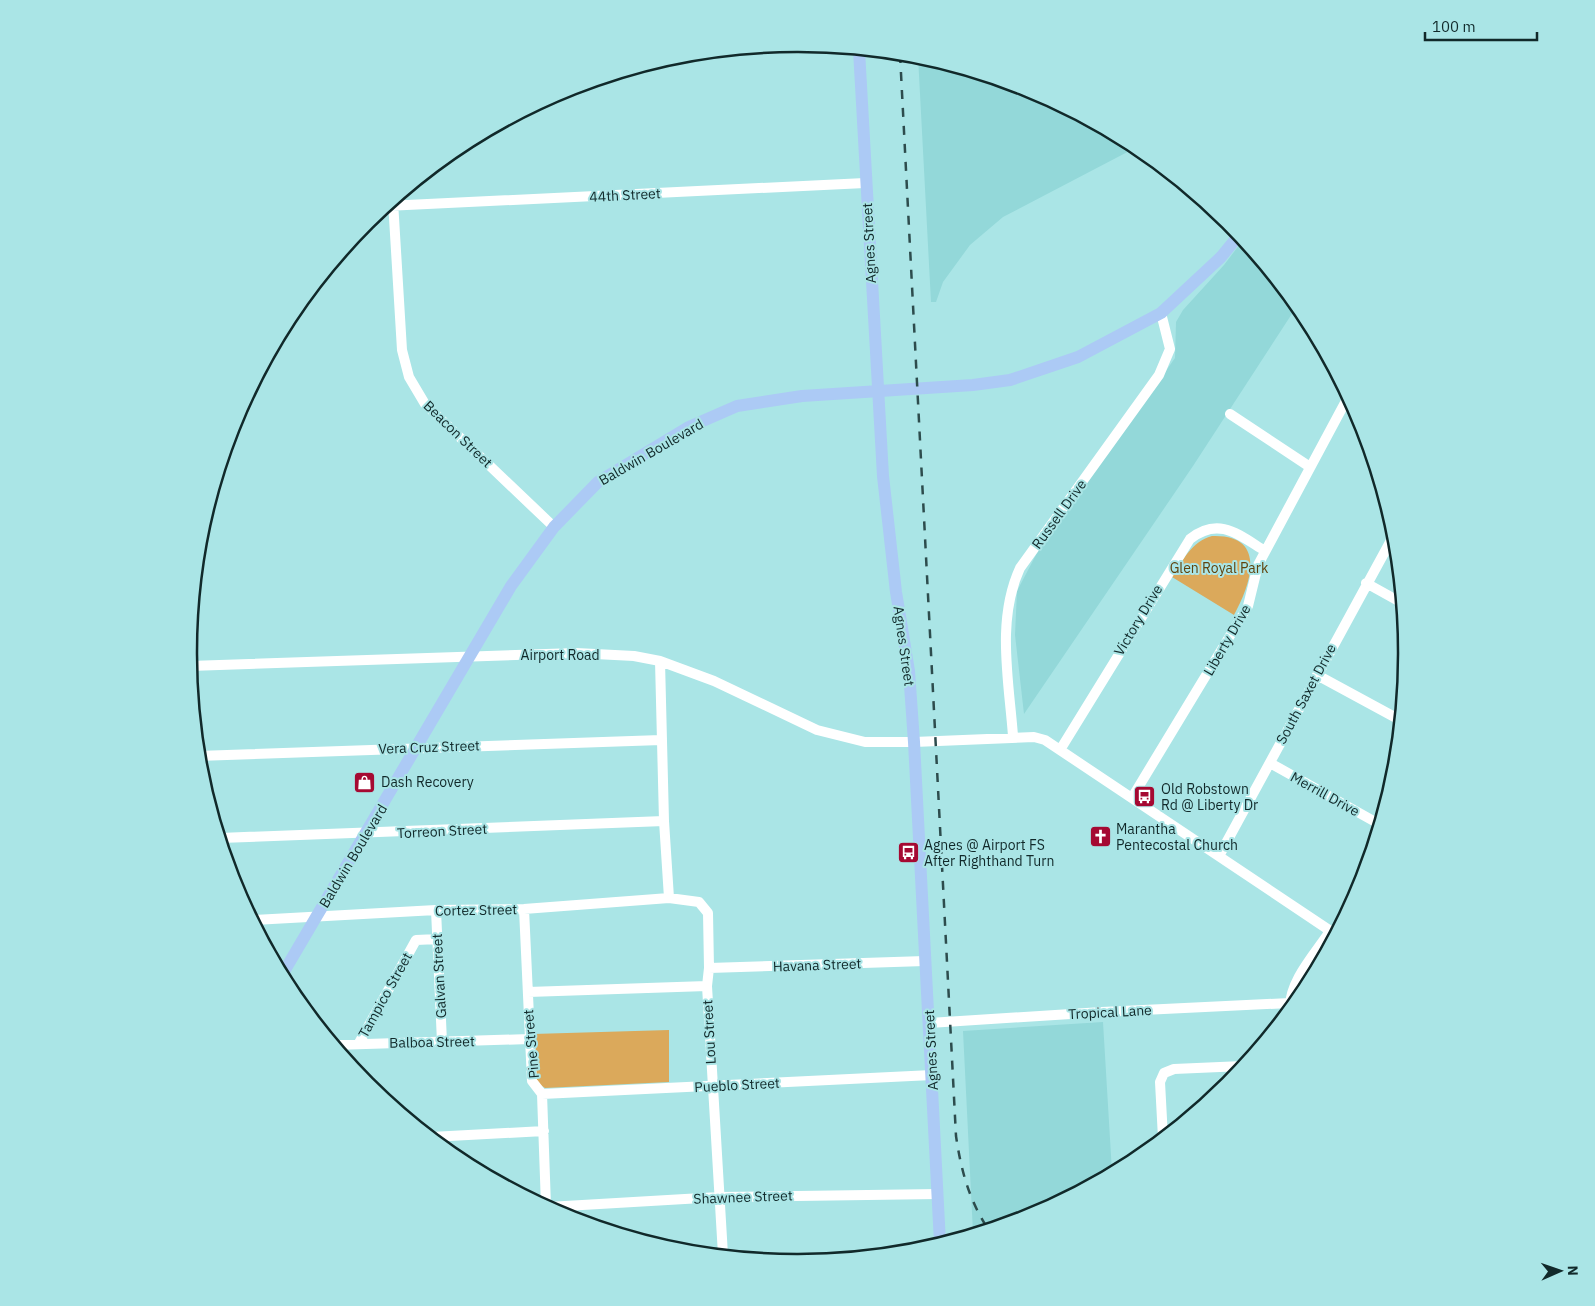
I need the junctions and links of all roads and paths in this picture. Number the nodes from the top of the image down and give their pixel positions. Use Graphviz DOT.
graph roads {
  1 [pos="859,56"];
  2 [pos="865,183"];
  3 [pos="400,204"];
  4 [pos="392,211"];
  5 [pos="1234,241"];
  6 [pos="1161,313"];
  7 [pos="878,391"];
  8 [pos="1344,405"];
  9 [pos="1230,414"];
  10 [pos="1310,467"];
  11 [pos="554,527"];
  12 [pos="1388,546"];
  13 [pos="1265,551"];
  14 [pos="1366,583"];
  15 [pos="1396,599"];
  16 [pos="471,656"];
  17 [pos="660,661"];
  18 [pos="197,666"];
  19 [pos="1317,674"];
  20 [pos="1394,717"];
  21 [pos="1013,736"];
  22 [pos="661,740"];
  23 [pos="914,742"];
  24 [pos="418,747"];
  25 [pos="1060,750"];
  26 [pos="206,756"];
  27 [pos="1270,763"];
  28 [pos="1133,796"];
  29 [pos="664,821"];
  30 [pos="1374,821"];
  31 [pos="366,834"];
  32 [pos="226,838"];
  33 [pos="1219,856"];
  34 [pos="669,898"];
  35 [pos="699,902"];
  36 [pos="524,909"];
  37 [pos="436,910"];
  38 [pos="317,917"];
  39 [pos="259,920"];
  40 [pos="1329,931"];
  41 [pos="438,939"];
  42 [pos="1320,950"];
  43 [pos="925,961"];
  44 [pos="286,968"];
  45 [pos="709,968"];
  46 [pos="707,986"];
  47 [pos="1295,989"];
  48 [pos="528,992"];
  49 [pos="1283,1006"];
  50 [pos="930,1023"];
  51 [pos="529,1039"];
  52 [pos="442,1042"];
  53 [pos="358,1043"];
  54 [pos="342,1044"];
  55 [pos="1233,1066"];
  56 [pos="932,1075"];
  57 [pos="712,1087"];
  58 [pos="542,1094"];
  59 [pos="1162,1130"];
  60 [pos="544,1131"];
  61 [pos="442,1136"];
  62 [pos="938,1194"];
  63 [pos="720,1197"];
  64 [pos="547,1199"];
  65 [pos="564,1206"];
  66 [pos="940,1236"];
  67 [pos="723,1248"];
  1 -- 2 [label="main road, Agnes Street"];
  2 -- 3 [label="street, 44th Street"];
  2 -- 7 [label="main road, Agnes Street"];
  4 -- 11 [label="street, Beacon Street"];
  5 -- 6 [label="main road, Baldwin Boulevard"];
  6 -- 7 [label="main road, Baldwin Boulevard"];
  6 -- 21 [label="street, Russell Drive"];
  7 -- 11 [label="main road, Baldwin Boulevard"];
  7 -- 23 [label="main road, Agnes Street"];
  8 -- 10 [label="street, Liberty Drive"];
  9 -- 10 [label="street"];
  10 -- 13 [label="street, Liberty Drive"];
  11 -- 16 [label="main road, Baldwin Boulevard"];
  12 -- 14 [label="street, South Saxet Drive"];
  13 -- 25 [label="street, Victory Drive"];
  13 -- 28 [label="street, Liberty Drive"];
  14 -- 15 [label="street"];
  14 -- 19 [label="street, South Saxet Drive"];
  16 -- 17 [label="street, Airport Road"];
  16 -- 18 [label="street, Airport Road"];
  16 -- 24 [label="main road, Baldwin Boulevard"];
  17 -- 22 [label="street"];
  17 -- 23 [label="street, Airport Road"];
  19 -- 20 [label="street"];
  19 -- 27 [label="street, South Saxet Drive"];
  21 -- 23 [label="street, Airport Road"];
  21 -- 25 [label="street, Airport Road"];
  22 -- 24 [label="street, Vera Cruz Street"];
  22 -- 29 [label="street"];
  23 -- 43 [label="main road, Agnes Street"];
  24 -- 26 [label="street, Vera Cruz Street"];
  24 -- 31 [label="main road, Baldwin Boulevard"];
  25 -- 28 [label="street, Airport Road"];
  27 -- 30 [label="street, Merrill Drive"];
  27 -- 33 [label="street, South Saxet Drive"];
  28 -- 33 [label="street, Airport Road"];
  29 -- 31 [label="street, Torreon Street"];
  29 -- 34 [label="street"];
  31 -- 32 [label="street, Torreon Street"];
  31 -- 38 [label="main road, Baldwin Boulevard"];
  33 -- 40 [label="street, Airport Road"];
  34 -- 35 [label="street, Cortez Street"];
  34 -- 36 [label="street, Cortez Street"];
  35 -- 45 [label="street, Lou Street"];
  36 -- 37 [label="street, Cortez Street"];
  36 -- 48 [label="street, Pine Street"];
  37 -- 38 [label="street, Cortez Street"];
  37 -- 41 [label="street, Galvan Street"];
  38 -- 39 [label="street, Cortez Street"];
  38 -- 44 [label="main road, Baldwin Boulevard"];
  41 -- 52 [label="street, Galvan Street"];
  41 -- 53 [label="street, Tampico Street"];
  42 -- 47 [label="street"];
  43 -- 45 [label="street, Havana Street"];
  43 -- 50 [label="main road, Agnes Street"];
  45 -- 46 [label="street, Lou Street"];
  46 -- 48 [label="street"];
  46 -- 57 [label="street, Lou Street"];
  48 -- 51 [label="street, Pine Street"];
  49 -- 50 [label="street, Tropical Lane"];
  50 -- 56 [label="main road, Agnes Street"];
  51 -- 52 [label="street, Balboa Street"];
  51 -- 58 [label="street, Pine Street"];
  52 -- 53 [label="street, Balboa Street"];
  53 -- 54 [label="street, Balboa Street"];
  55 -- 59 [label="street"];
  56 -- 57 [label="street, Pueblo Street"];
  56 -- 62 [label="main road, Agnes Street"];
  57 -- 58 [label="street, Pueblo Street"];
  57 -- 63 [label="street, Lou Street"];
  58 -- 60 [label="street, Pine Street"];
  60 -- 61 [label="street"];
  60 -- 64 [label="street, Pine Street"];
  62 -- 63 [label="street, Shawnee Street"];
  62 -- 66 [label="main road, Agnes Street"];
  63 -- 65 [label="street, Shawnee Street"];
  63 -- 67 [label="street, Lou Street"];
}
